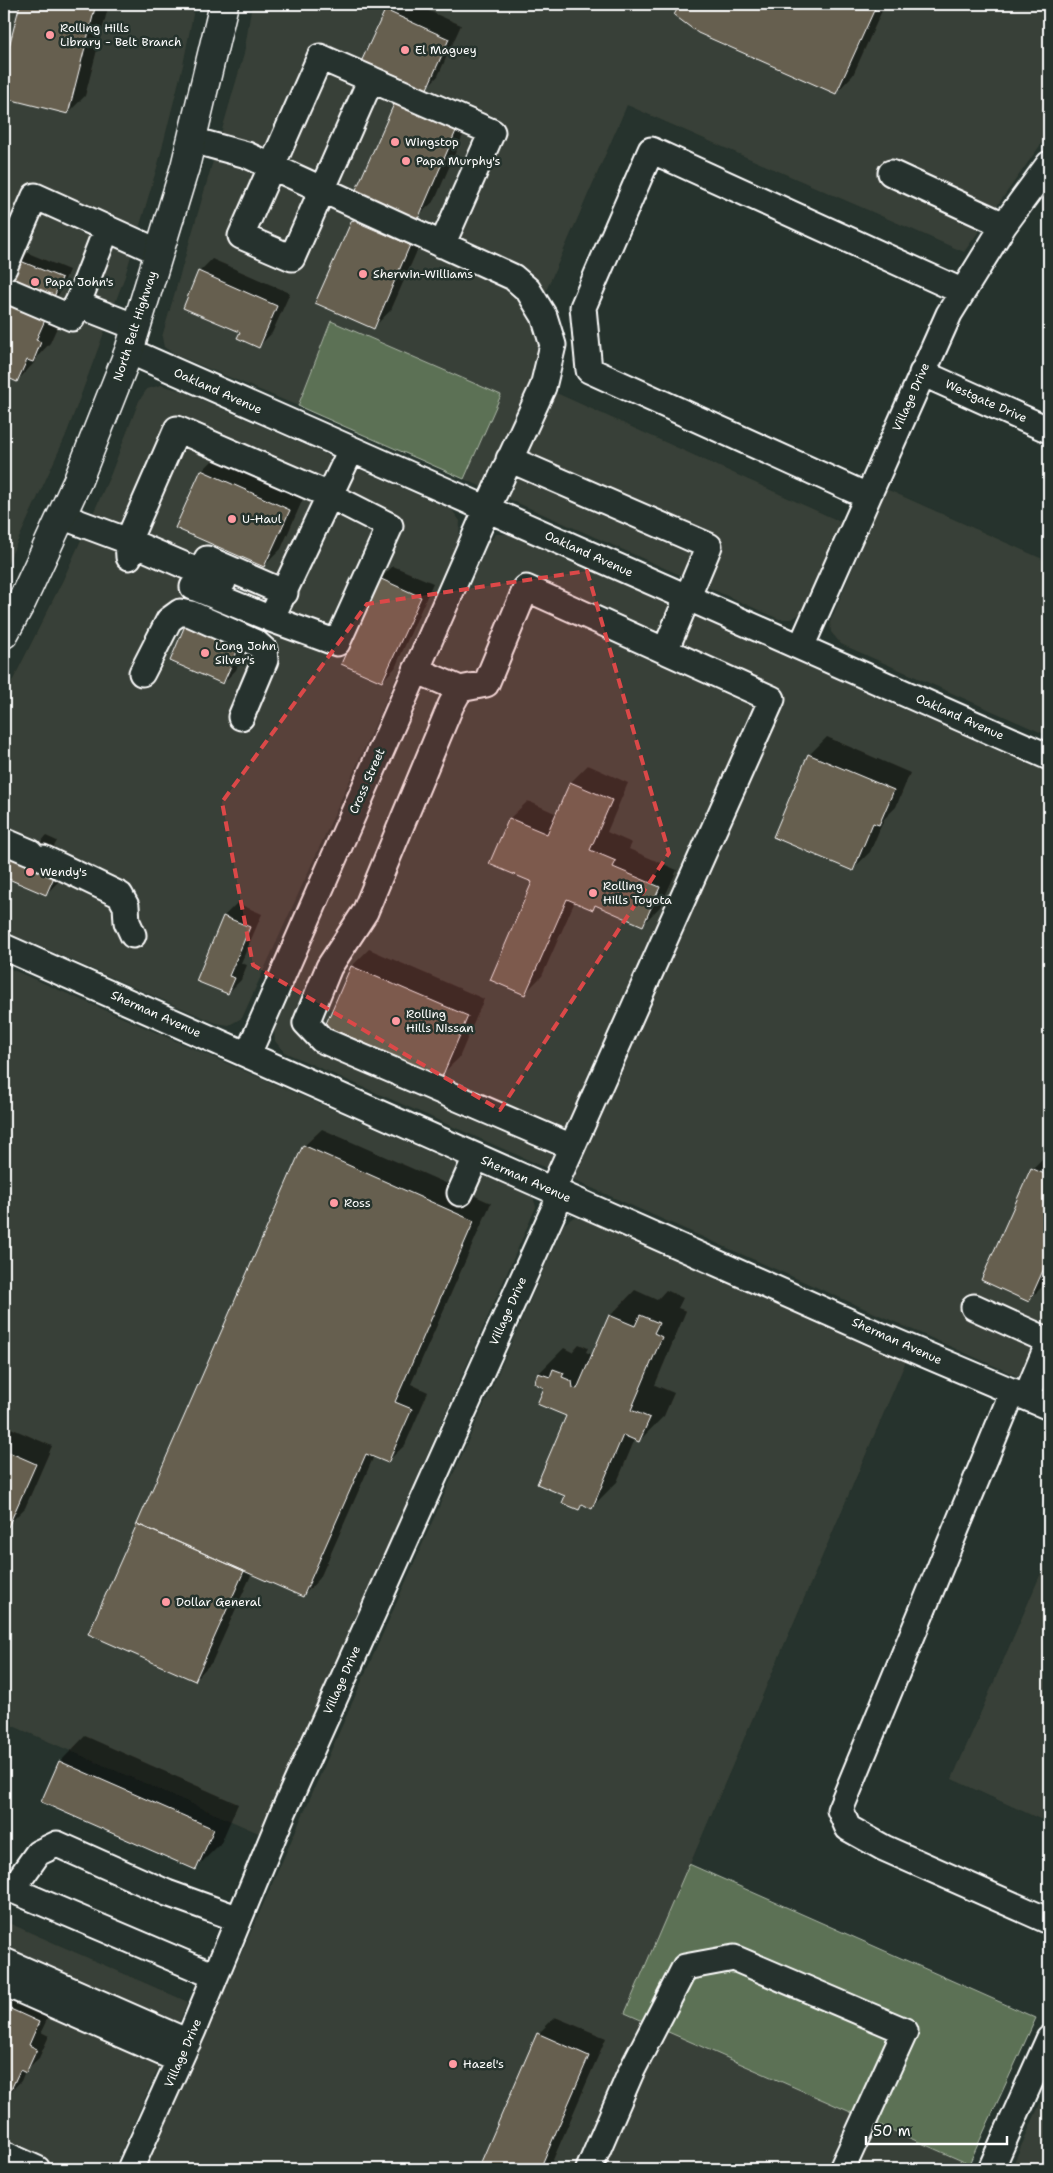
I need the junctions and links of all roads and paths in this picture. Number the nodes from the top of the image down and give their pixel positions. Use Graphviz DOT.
graph roads {
  1 [pos="224,4"];
  2 [pos="371,79"];
  3 [pos="192,140"];
  4 [pos="1049,164"];
  5 [pos="271,166"];
  6 [pos="891,173"];
  7 [pos="322,189"];
  8 [pos="1004,225"];
  9 [pos="107,228"];
  10 [pos="442,245"];
  11 [pos="159,252"];
  12 [pos="4,268"];
  13 [pos="4,288"];
  14 [pos="961,291"];
  15 [pos="75,311"];
  16 [pos="132,339"];
  17 [pos="922,373"];
  18 [pos="1049,430"];
  19 [pos="351,450"];
  20 [pos="509,459"];
  21 [pos="329,495"];
  22 [pos="867,496"];
  23 [pos="487,509"];
  24 [pos="61,516"];
  25 [pos="131,534"];
  26 [pos="223,582"];
  27 [pos="251,594"];
  28 [pos="687,597"];
  29 [pos="278,606"];
  30 [pos="4,634"];
  31 [pos="802,647"];
  32 [pos="665,651"];
  33 [pos="416,670"];
  34 [pos="142,673"];
  35 [pos="460,689"];
  36 [pos="241,717"];
  37 [pos="1049,757"];
  38 [pos="4,841"];
  39 [pos="133,935"];
  40 [pos="4,947"];
  41 [pos="248,1054"];
  42 [pos="572,1147"];
  43 [pos="476,1157"];
  44 [pos="556,1192"];
  45 [pos="460,1194"];
  46 [pos="974,1307"];
  47 [pos="1049,1341"];
  48 [pos="1019,1394"];
  49 [pos="1049,1407"];
  50 [pos="239,1919"];
  51 [pos="1049,1921"];
  52 [pos="4,1961"];
  53 [pos="216,1976"];
  54 [pos="4,1983"];
  55 [pos="1049,2039"];
  56 [pos="184,2051"];
  57 [pos="4,2154"];
  58 [pos="37,2169"];
  59 [pos="130,2169"];
  60 [pos="589,2169"];
  61 [pos="842,2169"];
  62 [pos="991,2169"];
  1 -- 3 [label="main road, North Belt Highway"];
  2 -- 5 [label="street"];
  2 -- 7 [label="street"];
  2 -- 10 [label="street"];
  3 -- 5 [label="street, Cross Street"];
  3 -- 11 [label="main road, North Belt Highway"];
  4 -- 8 [label="street, Village Drive"];
  5 -- 7 [label="street, Cross Street"];
  5 -- 7 [label="street"];
  6 -- 8 [label="street"];
  7 -- 10 [label="street, Cross Street"];
  8 -- 14 [label="street, Village Drive"];
  9 -- 11 [label="street"];
  9 -- 12 [label="street"];
  9 -- 15 [label="street"];
  10 -- 20 [label="street, Cross Street"];
  11 -- 16 [label="main road, North Belt Highway"];
  13 -- 15 [label="street, Oakland Avenue"];
  14 -- 17 [label="street, Village Drive"];
  14 -- 22 [label="street"];
  15 -- 16 [label="street, Oakland Avenue"];
  16 -- 19 [label="street, Oakland Avenue"];
  16 -- 24 [label="main road, North Belt Highway"];
  17 -- 18 [label="street, Westgate Drive"];
  17 -- 22 [label="street, Village Drive"];
  19 -- 21 [label="street"];
  19 -- 23 [label="street, Oakland Avenue"];
  20 -- 23 [label="street, Cross Street"];
  20 -- 28 [label="street"];
  21 -- 25 [label="street"];
  21 -- 29 [label="street"];
  21 -- 29 [label="street"];
  22 -- 31 [label="street, Village Drive"];
  23 -- 28 [label="street, Oakland Avenue"];
  23 -- 33 [label="street, Cross Street"];
  24 -- 25 [label="street"];
  24 -- 30 [label="main road, North Belt Highway"];
  25 -- 26 [label="street"];
  25 -- 29 [label="street"];
  27 -- 29 [label="street"];
  28 -- 31 [label="street, Oakland Avenue"];
  28 -- 32 [label="street"];
  31 -- 37 [label="street, Oakland Avenue"];
  32 -- 35 [label="street"];
  32 -- 42 [label="street, Village Drive"];
  33 -- 35 [label="street"];
  33 -- 41 [label="street, Cross Street"];
  34 -- 36 [label="street"];
  35 -- 42 [label="street"];
  38 -- 39 [label="street"];
  40 -- 41 [label="street, Sherman Avenue"];
  41 -- 43 [label="street, Sherman Avenue"];
  42 -- 44 [label="street, Village Drive"];
  43 -- 44 [label="street, Sherman Avenue"];
  43 -- 45 [label="street"];
  44 -- 48 [label="street, Sherman Avenue"];
  44 -- 50 [label="street, Village Drive"];
  46 -- 47 [label="street"];
  47 -- 48 [label="street"];
  48 -- 49 [label="street, Sherman Avenue"];
  48 -- 51 [label="street"];
  50 -- 53 [label="street, Village Drive"];
  50 -- 53 [label="street"];
  52 -- 56 [label="street"];
  53 -- 56 [label="street, Village Drive"];
  54 -- 56 [label="street"];
  55 -- 62 [label="street"];
  56 -- 59 [label="street, Village Drive"];
  57 -- 58 [label="street"];
  60 -- 61 [label="street"];
}
